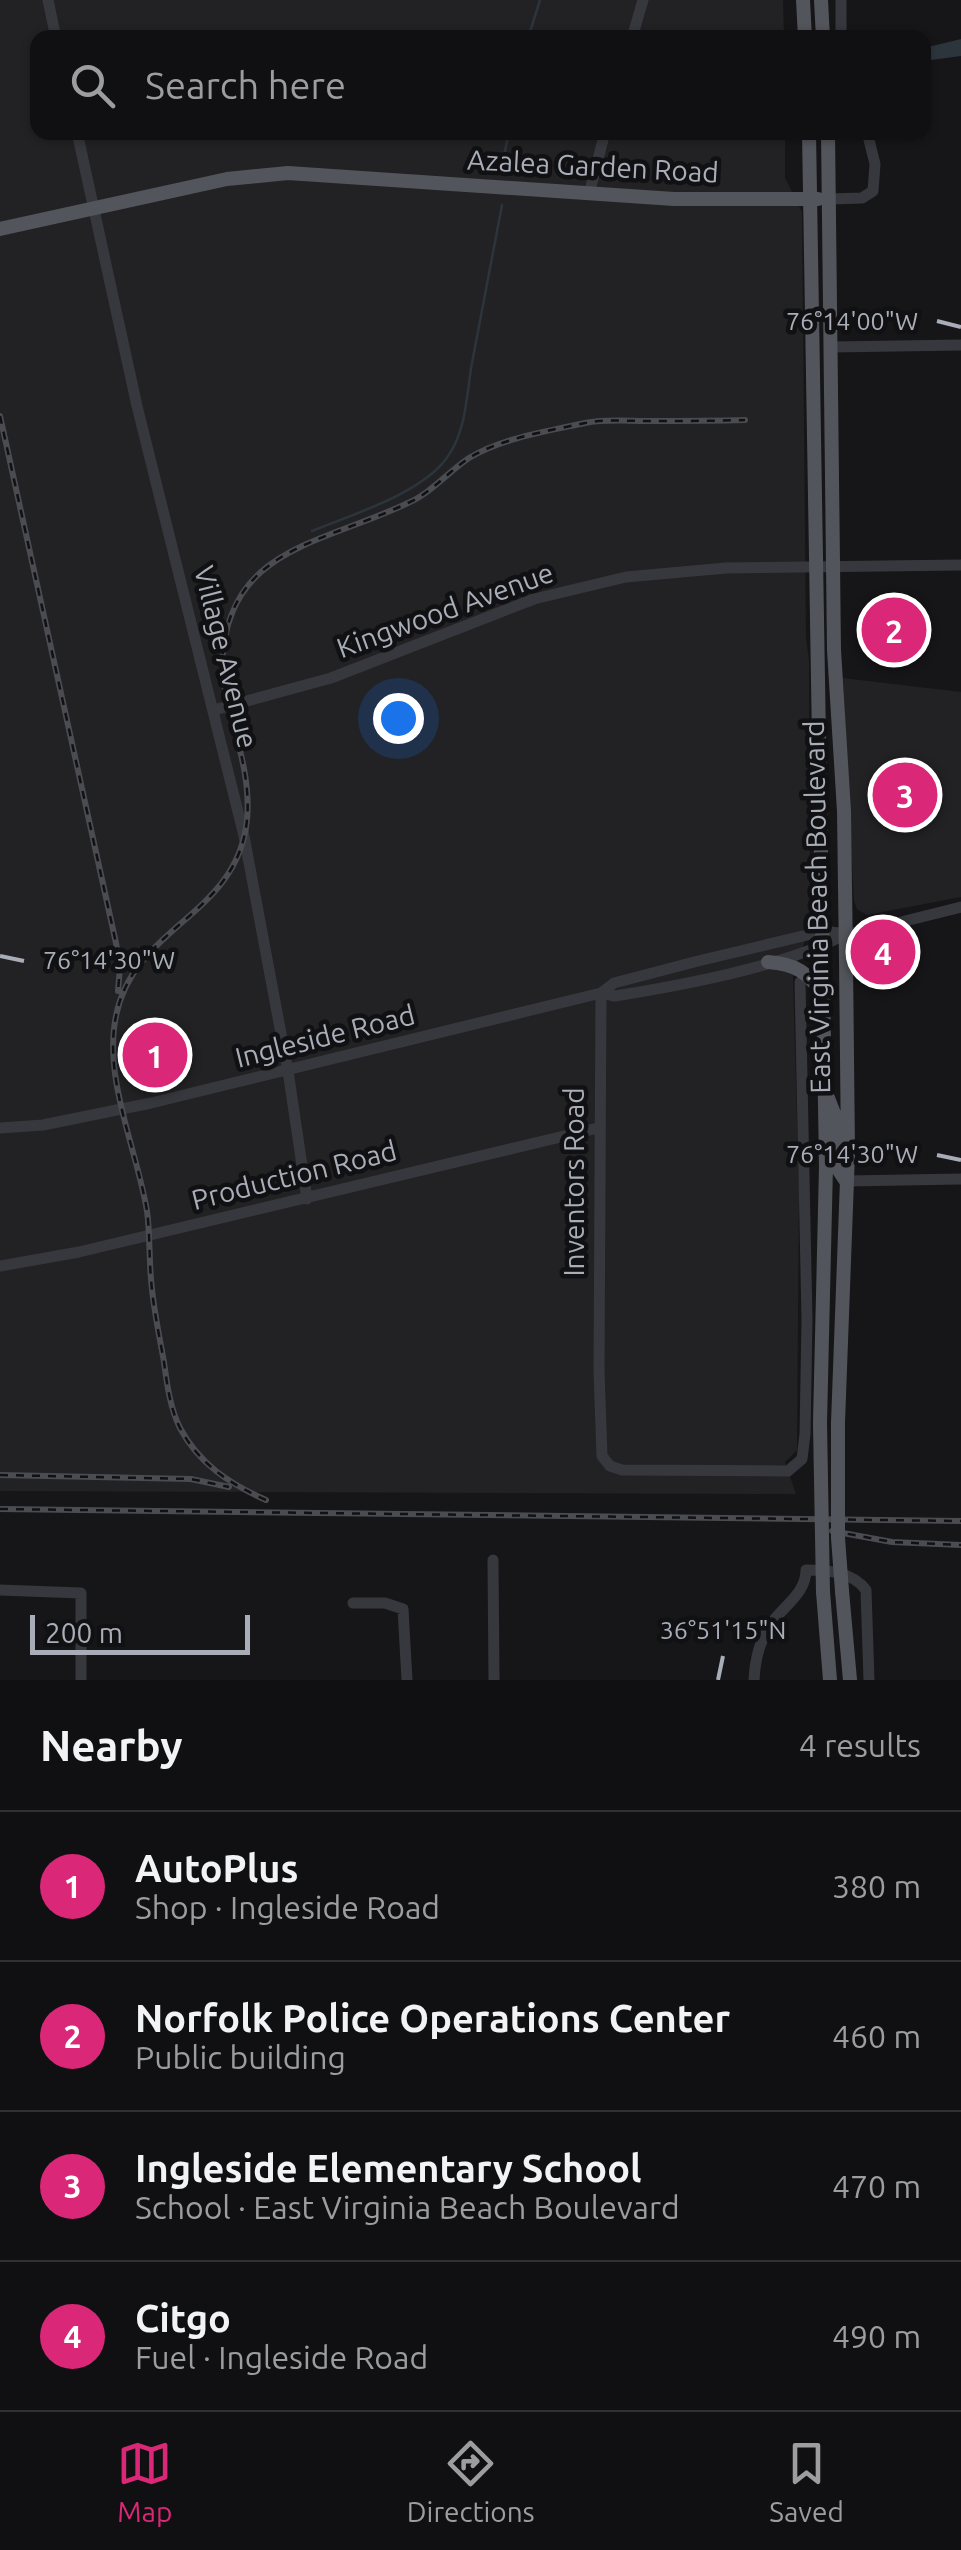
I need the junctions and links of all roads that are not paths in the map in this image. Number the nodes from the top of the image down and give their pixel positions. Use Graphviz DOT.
graph roads {
  1 [pos="48,0"];
  2 [pos="644,0"];
  3 [pos="803,0"];
  4 [pos="821,0"];
  5 [pos="841,0"];
  6 [pos="54,30"];
  7 [pos="635,30"];
  8 [pos="805,30"];
  9 [pos="823,30"];
  10 [pos="842,30"];
  11 [pos="80,140"];
  12 [pos="603,140"];
  13 [pos="810,140"];
  14 [pos="828,140"];
  15 [pos="869,140"];
  16 [pos="588,194"];
  17 [pos="812,199"];
  18 [pos="830,199"];
  19 [pos="95,208"];
  20 [pos="0,228"];
  21 [pos="961,345"];
  22 [pos="832,346"];
  23 [pos="961,566"];
  24 [pos="815,567"];
  25 [pos="834,567"];
  26 [pos="214,710"];
  27 [pos="961,907"];
  28 [pos="846,934"];
  29 [pos="824,939"];
  30 [pos="768,962"];
  31 [pos="800,982"];
  32 [pos="600,993"];
  33 [pos="824,996"];
  34 [pos="288,1071"];
  35 [pos="826,1093"];
  36 [pos="0,1128"];
  37 [pos="598,1128"];
  38 [pos="826,1166"];
  39 [pos="804,1168"];
  40 [pos="961,1178"];
  41 [pos="846,1181"];
  42 [pos="306,1199"];
  43 [pos="826,1202"];
  44 [pos="0,1266"];
  45 [pos="820,1446"];
  46 [pos="804,1448"];
  47 [pos="493,1560"];
  48 [pos="0,1590"];
  49 [pos="353,1603"];
  50 [pos="81,1680"];
  51 [pos="407,1680"];
  52 [pos="494,1680"];
  53 [pos="754,1680"];
  54 [pos="830,1680"];
  55 [pos="850,1680"];
  56 [pos="869,1680"];
  1 -- 6 [label="street"];
  2 -- 7 [label="street"];
  3 -- 8 [label="main road"];
  4 -- 9 [label="main road"];
  5 -- 10 [label="street"];
  11 -- 19 [label="street, Village Avenue"];
  12 -- 16 [label="street"];
  13 -- 17 [label="main road, East Virginia Beach Boulevard"];
  14 -- 18 [label="main road, East Virginia Beach Boulevard"];
  15 -- 18 [label="street"];
  16 -- 17 [label="main road, Azalea Garden Road"];
  16 -- 19 [label="main road, Azalea Garden Road"];
  17 -- 18 [label="main road, Azalea Garden Road"];
  17 -- 24 [label="main road, East Virginia Beach Boulevard"];
  18 -- 22 [label="main road, East Virginia Beach Boulevard"];
  19 -- 20 [label="main road, Azalea Garden Road"];
  19 -- 26 [label="street, Village Avenue"];
  21 -- 22 [label="street"];
  22 -- 25 [label="main road, East Virginia Beach Boulevard"];
  23 -- 25 [label="street, Kingwood Avenue"];
  24 -- 25 [label="street, Kingwood Avenue"];
  24 -- 26 [label="street, Kingwood Avenue"];
  24 -- 29 [label="main road, East Virginia Beach Boulevard"];
  25 -- 28 [label="main road, East Virginia Beach Boulevard"];
  26 -- 34 [label="street, Village Avenue"];
  27 -- 28 [label="street, Ingleside Road"];
  28 -- 29 [label="street, Ingleside Road"];
  28 -- 41 [label="main road, East Virginia Beach Boulevard"];
  29 -- 30 [label="street, Ingleside Road"];
  29 -- 32 [label="street, Ingleside Road"];
  29 -- 33 [label="main road, East Virginia Beach Boulevard"];
  30 -- 32 [label="street, Ingleside Road"];
  30 -- 33 [label="main road"];
  31 -- 39 [label="street, East Virginia Beach Boulevard"];
  32 -- 34 [label="street, Ingleside Road"];
  32 -- 37 [label="street, Inventors Road"];
  33 -- 35 [label="main road, East Virginia Beach Boulevard"];
  34 -- 36 [label="street, Ingleside Road"];
  34 -- 42 [label="street, Village Avenue"];
  35 -- 38 [label="main road, East Virginia Beach Boulevard"];
  35 -- 41 [label="main road"];
  37 -- 42 [label="street, Production Road"];
  37 -- 46 [label="street, Inventors Road"];
  38 -- 39 [label="street"];
  38 -- 43 [label="main road, East Virginia Beach Boulevard"];
  39 -- 46 [label="street, East Virginia Beach Boulevard"];
  40 -- 41 [label="street"];
  41 -- 43 [label="main road"];
  41 -- 55 [label="main road, East Virginia Beach Boulevard, bridge"];
  42 -- 44 [label="street, Production Road"];
  43 -- 54 [label="main road, East Virginia Beach Boulevard, bridge"];
  45 -- 46 [label="street"];
  47 -- 52 [label="street"];
  48 -- 50 [label="street"];
  49 -- 51 [label="street"];
  53 -- 56 [label="street"];
}
